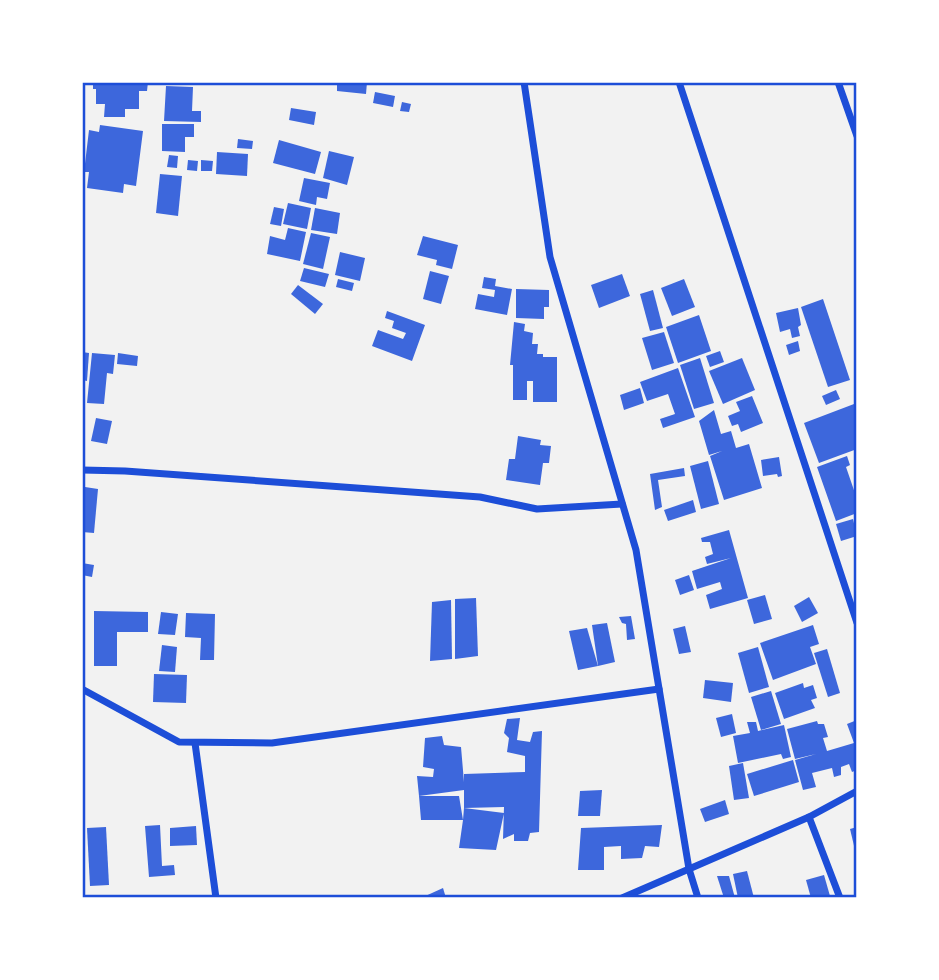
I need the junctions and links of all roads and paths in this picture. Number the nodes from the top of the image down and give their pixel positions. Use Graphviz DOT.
graph roads {
  1 [pos="524,82"];
  2 [pos="679,82"];
  3 [pos="838,82"];
  4 [pos="857,136"];
  5 [pos="82,470"];
  6 [pos="622,504"];
  7 [pos="857,623"];
  8 [pos="659,689"];
  9 [pos="82,690"];
  10 [pos="195,743"];
  11 [pos="857,791"];
  12 [pos="809,817"];
  13 [pos="690,869"];
  14 [pos="216,898"];
  15 [pos="622,898"];
  16 [pos="698,898"];
  17 [pos="840,898"];
  1 -- 6 [label="street"];
  2 -- 7 [label="street"];
  3 -- 4 [label="street"];
  5 -- 6 [label="street"];
  6 -- 8 [label="street"];
  8 -- 10 [label="street"];
  8 -- 13 [label="street"];
  9 -- 10 [label="street"];
  10 -- 14 [label="street"];
  11 -- 12 [label="street"];
  12 -- 13 [label="street"];
  12 -- 17 [label="street"];
  13 -- 15 [label="street"];
  13 -- 16 [label="street"];
}
